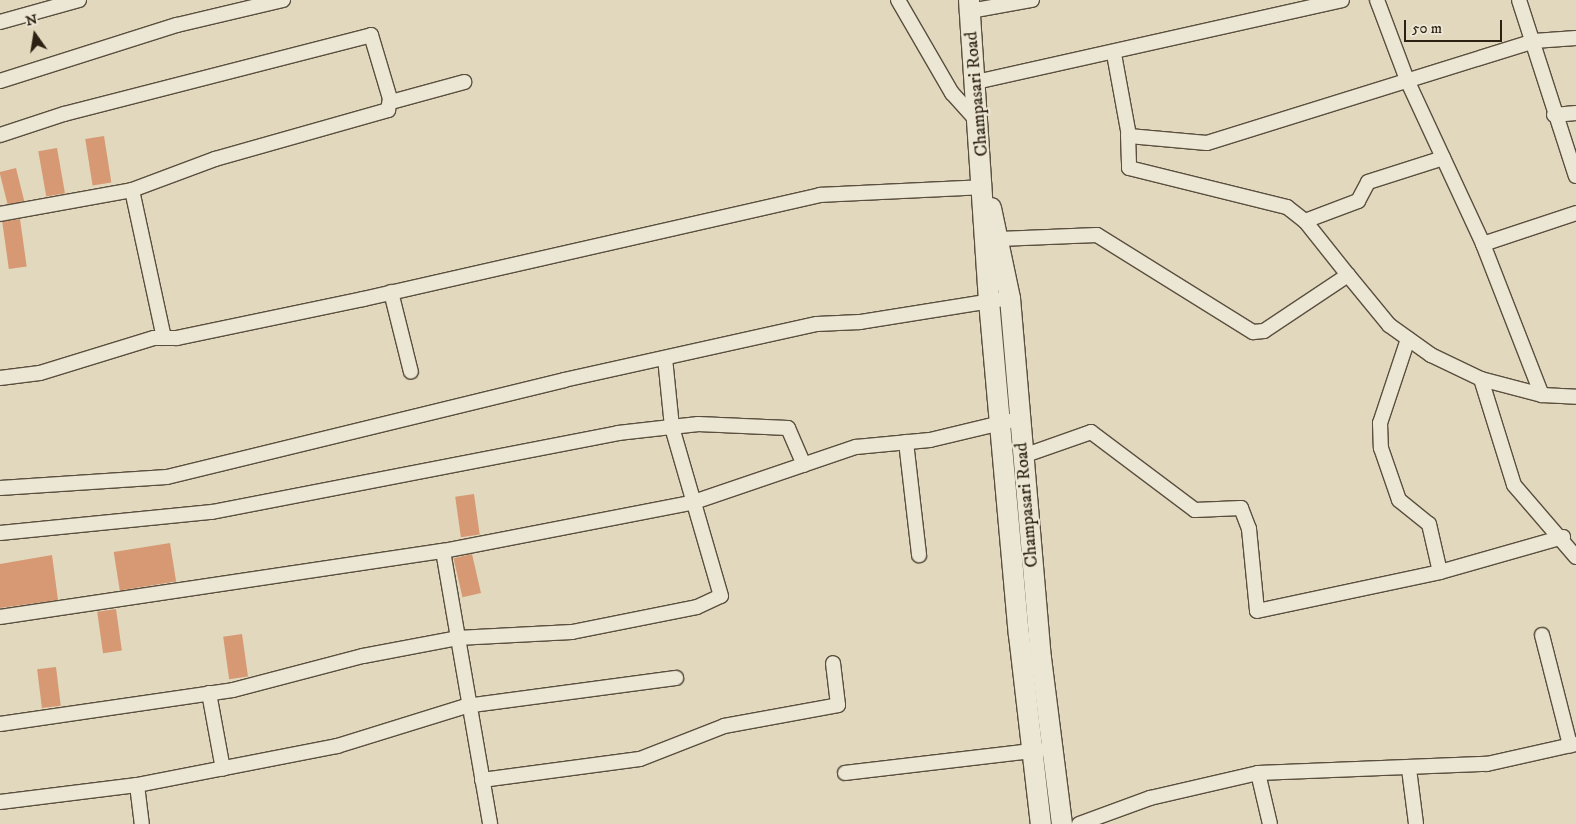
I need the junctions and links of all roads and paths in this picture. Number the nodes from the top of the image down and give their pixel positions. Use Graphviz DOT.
graph roads {
  1 [pos="79,0"];
  2 [pos="283,0"];
  3 [pos="898,0"];
  4 [pos="1032,0"];
  5 [pos="1342,0"];
  6 [pos="1377,0"];
  7 [pos="1519,0"];
  8 [pos="1291,5"];
  9 [pos="969,6"];
  10 [pos="0,22"];
  11 [pos="1576,38"];
  12 [pos="1534,41"];
  13 [pos="1114,54"];
  14 [pos="1407,80"];
  15 [pos="0,81"];
  16 [pos="464,82"];
  17 [pos="976,82"];
  18 [pos="390,99"];
  19 [pos="1576,113"];
  20 [pos="1554,115"];
  21 [pos="980,123"];
  22 [pos="0,135"];
  23 [pos="1128,135"];
  24 [pos="1443,158"];
  25 [pos="1576,176"];
  26 [pos="984,187"];
  27 [pos="132,190"];
  28 [pos="1576,213"];
  29 [pos="0,214"];
  30 [pos="1305,222"];
  31 [pos="1000,239"];
  32 [pos="1483,244"];
  33 [pos="1348,275"];
  34 [pos="391,292"];
  35 [pos="1010,298"];
  36 [pos="989,301"];
  37 [pos="164,338"];
  38 [pos="1408,339"];
  39 [pos="665,358"];
  40 [pos="411,372"];
  41 [pos="0,378"];
  42 [pos="1481,379"];
  43 [pos="1542,396"];
  44 [pos="1576,397"];
  45 [pos="1010,421"];
  46 [pos="672,427"];
  47 [pos="906,442"];
  48 [pos="1023,456"];
  49 [pos="804,466"];
  50 [pos="0,488"];
  51 [pos="694,502"];
  52 [pos="0,533"];
  53 [pos="1563,537"];
  54 [pos="443,551"];
  55 [pos="919,555"];
  56 [pos="1576,557"];
  57 [pos="1440,572"];
  58 [pos="0,617"];
  59 [pos="1542,635"];
  60 [pos="457,638"];
  61 [pos="833,664"];
  62 [pos="676,678"];
  63 [pos="209,693"];
  64 [pos="466,706"];
  65 [pos="0,724"];
  66 [pos="1573,744"];
  67 [pos="1051,749"];
  68 [pos="1030,750"];
  69 [pos="223,768"];
  70 [pos="1409,769"];
  71 [pos="845,773"];
  72 [pos="1258,773"];
  73 [pos="482,780"];
  74 [pos="137,785"];
  75 [pos="0,802"];
  76 [pos="142,824"];
  77 [pos="490,824"];
  78 [pos="1041,824"];
  79 [pos="1062,824"];
  80 [pos="1079,824"];
  81 [pos="1270,824"];
  82 [pos="1416,824"];
  1 -- 10 [label="street"];
  2 -- 15 [label="street"];
  3 -- 21 [label="street"];
  4 -- 9 [label="street"];
  5 -- 8 [label="street"];
  6 -- 14 [label="street"];
  7 -- 12 [label="street"];
  8 -- 13 [label="street"];
  9 -- 17 [label="main road, Champasari Road"];
  11 -- 12 [label="street"];
  12 -- 14 [label="street"];
  12 -- 20 [label="street"];
  13 -- 17 [label="street"];
  13 -- 23 [label="street"];
  14 -- 23 [label="street"];
  14 -- 24 [label="street"];
  16 -- 18 [label="street"];
  17 -- 21 [label="main road, Champasari Road"];
  18 -- 22 [label="street"];
  18 -- 27 [label="street"];
  19 -- 20 [label="street"];
  20 -- 25 [label="street"];
  21 -- 26 [label="main road, Champasari Road"];
  23 -- 30 [label="street"];
  24 -- 30 [label="street"];
  24 -- 32 [label="street"];
  26 -- 31 [label="main road, Champasari Road"];
  26 -- 34 [label="street"];
  26 -- 36 [label="main road, Champasari Road"];
  27 -- 29 [label="street"];
  27 -- 37 [label="street"];
  28 -- 32 [label="street"];
  30 -- 33 [label="street"];
  31 -- 33 [label="street"];
  31 -- 35 [label="main road, Champasari Road"];
  32 -- 43 [label="street"];
  33 -- 38 [label="street"];
  34 -- 37 [label="street"];
  34 -- 40 [label="street"];
  35 -- 36 [label="street"];
  35 -- 45 [label="main road, Champasari Road"];
  36 -- 39 [label="street"];
  36 -- 45 [label="main road, Champasari Road"];
  37 -- 41 [label="street"];
  38 -- 42 [label="street"];
  38 -- 57 [label="street"];
  39 -- 46 [label="street"];
  39 -- 50 [label="street"];
  42 -- 43 [label="street"];
  42 -- 53 [label="street"];
  43 -- 44 [label="street"];
  45 -- 47 [label="street"];
  45 -- 48 [label="main road, Champasari Road"];
  45 -- 68 [label="main road, Champasari Road"];
  46 -- 49 [label="street"];
  46 -- 51 [label="street"];
  46 -- 52 [label="street"];
  47 -- 49 [label="street"];
  47 -- 55 [label="street"];
  48 -- 57 [label="street"];
  48 -- 67 [label="main road, Champasari Road"];
  49 -- 51 [label="street"];
  51 -- 54 [label="street"];
  51 -- 60 [label="street"];
  53 -- 56 [label="street"];
  53 -- 57 [label="street"];
  54 -- 58 [label="street"];
  54 -- 60 [label="street"];
  59 -- 66 [label="street"];
  60 -- 63 [label="street"];
  60 -- 64 [label="street"];
  61 -- 73 [label="street"];
  62 -- 64 [label="street"];
  63 -- 65 [label="street"];
  63 -- 69 [label="street"];
  64 -- 69 [label="street"];
  64 -- 73 [label="street"];
  66 -- 70 [label="street"];
  67 -- 68 [label="street"];
  67 -- 79 [label="main road, Champasari Road"];
  68 -- 71 [label="street"];
  68 -- 78 [label="main road, Champasari Road"];
  69 -- 74 [label="street"];
  70 -- 72 [label="street"];
  70 -- 82 [label="street"];
  72 -- 80 [label="street"];
  72 -- 81 [label="street"];
  73 -- 77 [label="street"];
  74 -- 75 [label="street"];
  74 -- 76 [label="street"];
}
